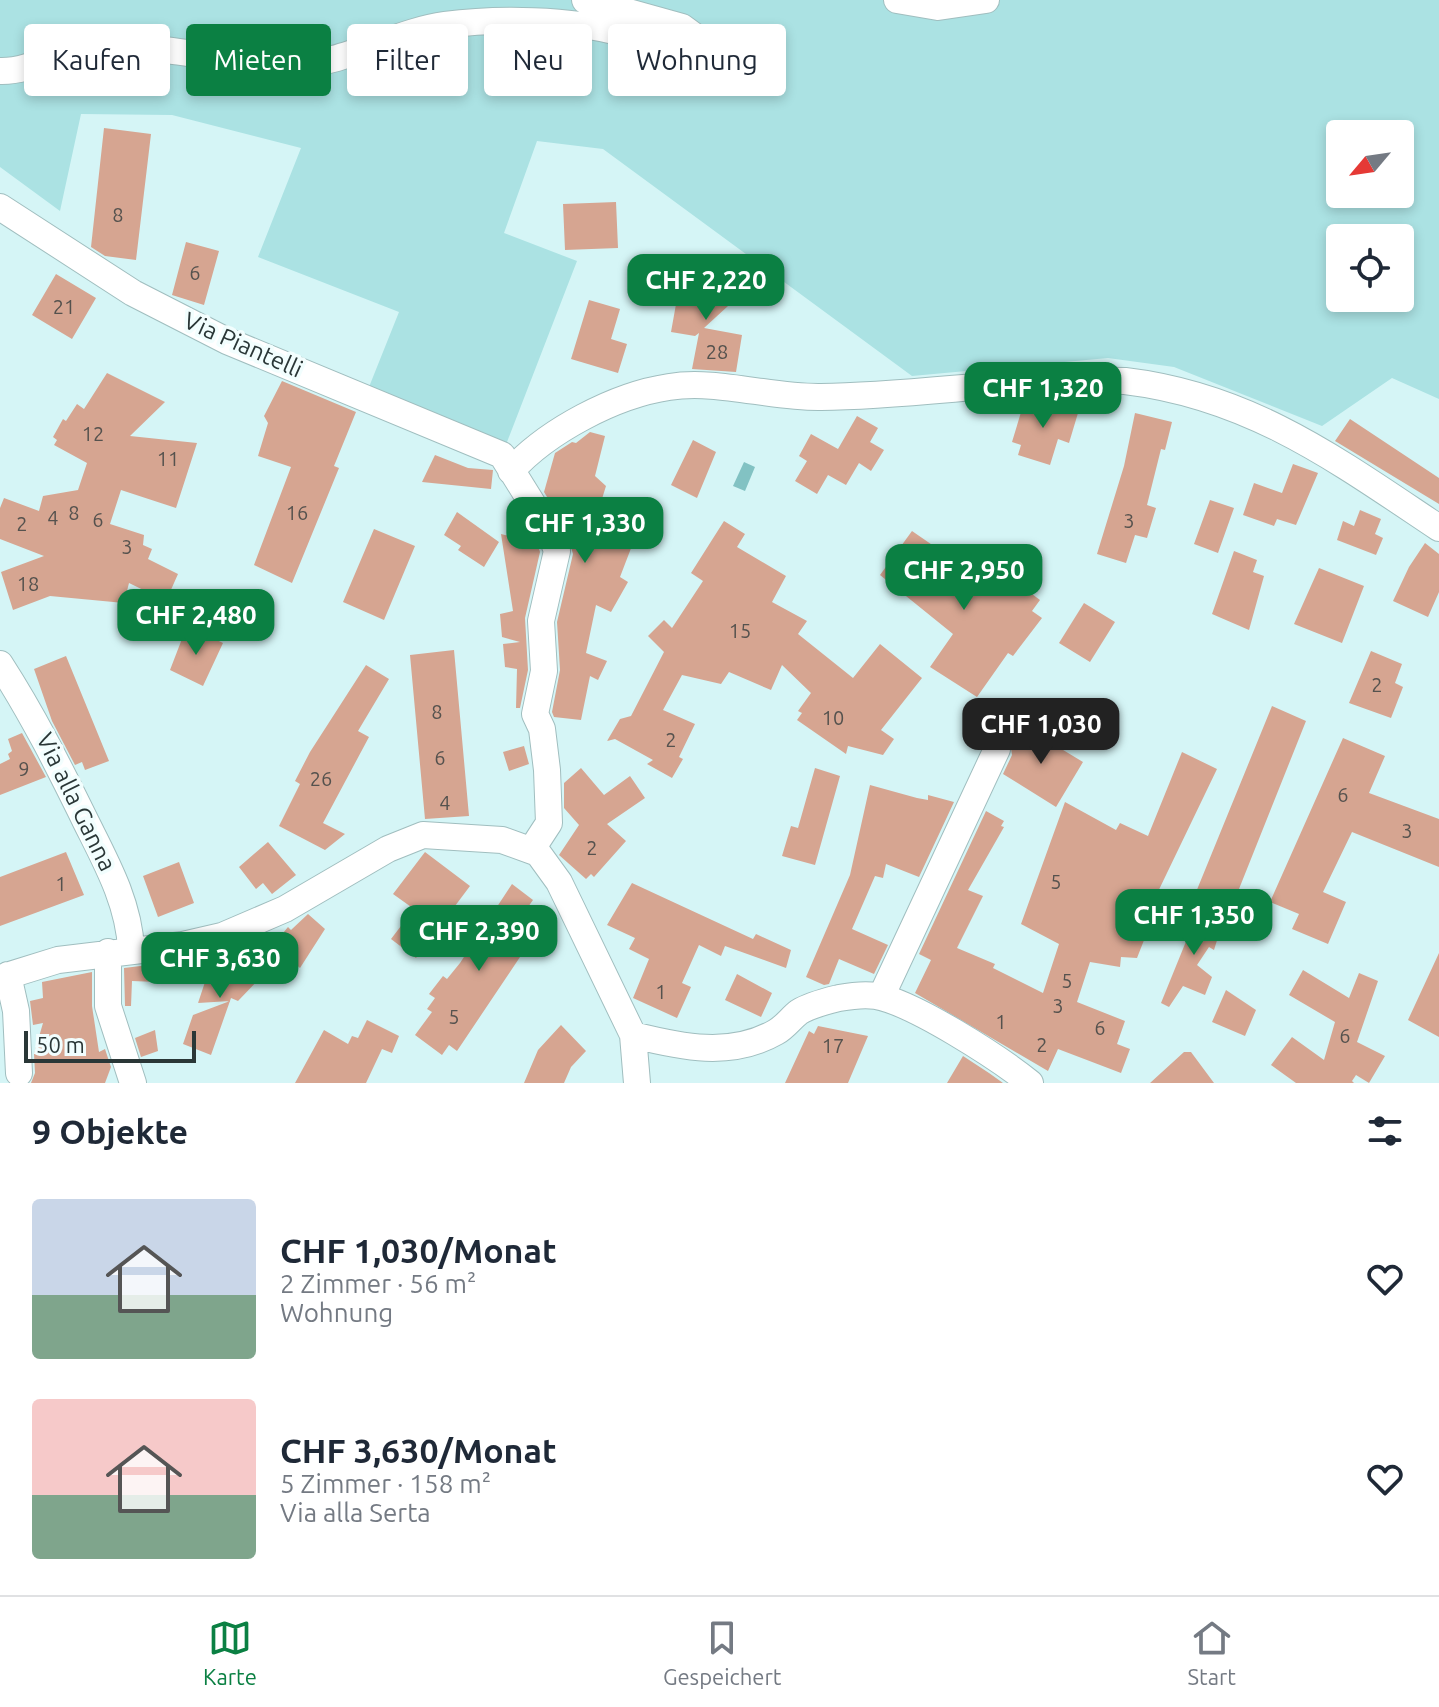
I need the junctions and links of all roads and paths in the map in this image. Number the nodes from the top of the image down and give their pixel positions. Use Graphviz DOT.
graph roads {
  1 [pos="585,0"];
  2 [pos="897,0"];
  3 [pos="986,0"];
  4 [pos="0,71"];
  5 [pos="0,207"];
  6 [pos="506,463"];
  7 [pos="1439,528"];
  8 [pos="0,664"];
  9 [pos="997,749"];
  10 [pos="532,849"];
  11 [pos="120,950"];
  12 [pos="4,976"];
  13 [pos="881,997"];
  14 [pos="633,1035"];
  15 [pos="17,1072"];
  16 [pos="133,1083"];
  17 [pos="637,1083"];
  18 [pos="1030,1083"];
  1 -- 4 [label="street"];
  2 -- 3 [label="street"];
  5 -- 6 [label="street, Via Piantelli"];
  6 -- 7 [label="street"];
  6 -- 10 [label="street"];
  8 -- 11 [label="street, Via alla Ganna"];
  9 -- 13 [label="street"];
  10 -- 11 [label="street"];
  10 -- 14 [label="street"];
  11 -- 12 [label="street"];
  11 -- 16 [label="street, Via alla Ganna"];
  12 -- 15 [label="street"];
  13 -- 14 [label="street"];
  13 -- 18 [label="street"];
  14 -- 17 [label="street"];
}
